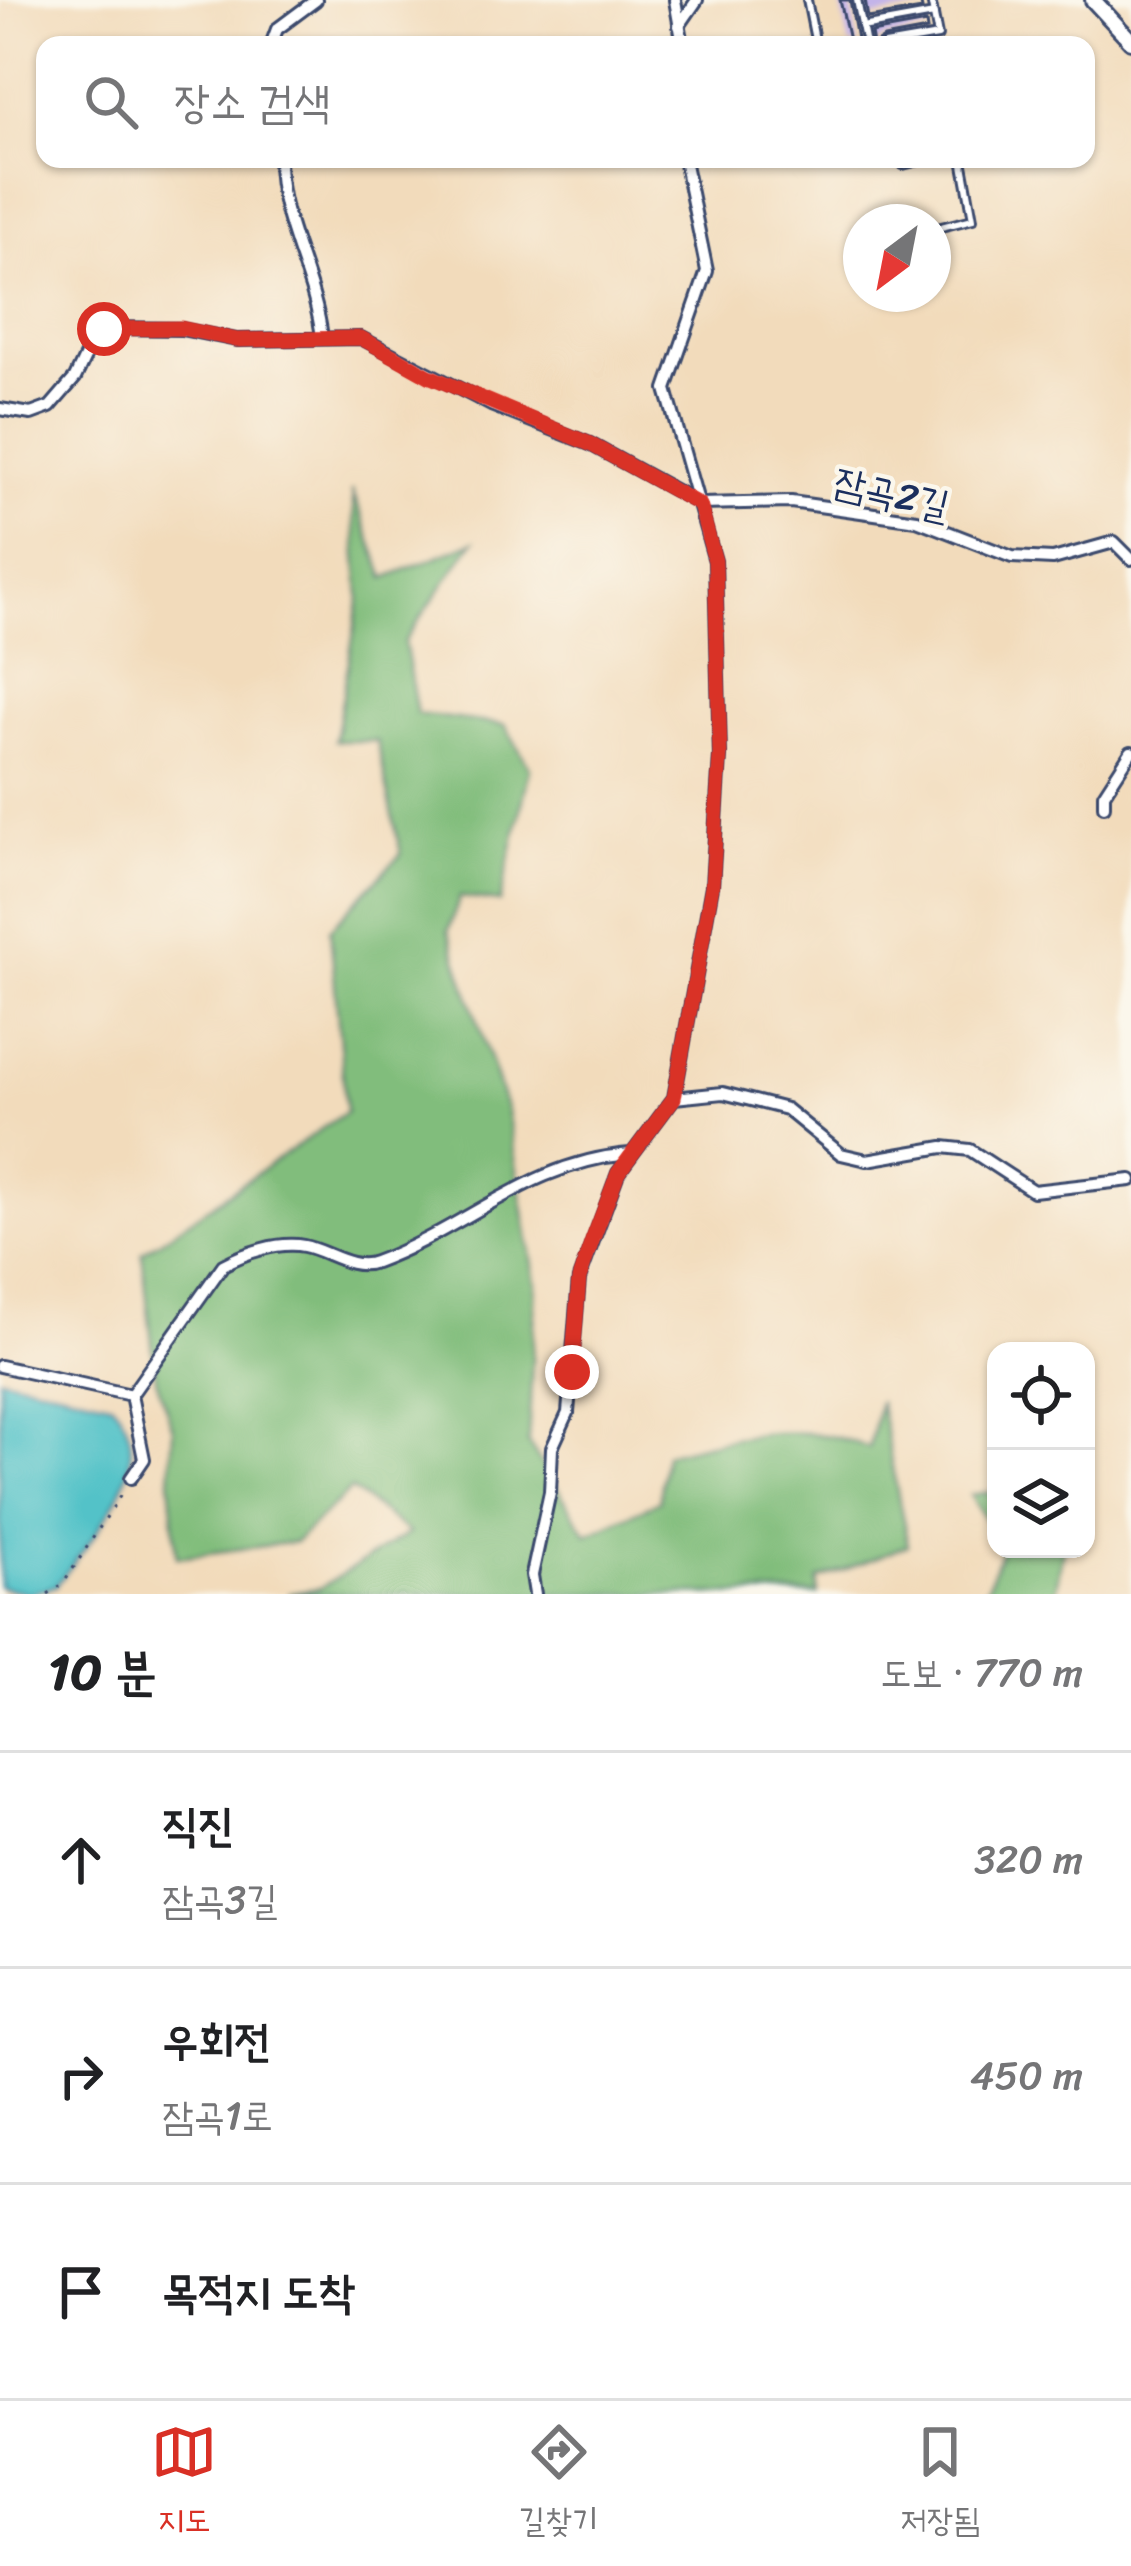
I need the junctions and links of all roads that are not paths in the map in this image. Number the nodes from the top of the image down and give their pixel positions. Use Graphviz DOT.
graph roads {
  1 [pos="316,0"];
  2 [pos="675,0"];
  3 [pos="697,0"];
  4 [pos="807,0"];
  5 [pos="857,0"];
  6 [pos="931,0"];
  7 [pos="1093,0"];
  8 [pos="934,14"];
  9 [pos="679,26"];
  10 [pos="862,27"];
  11 [pos="275,36"];
  12 [pos="681,36"];
  13 [pos="814,36"];
  14 [pos="864,36"];
  15 [pos="938,36"];
  16 [pos="1131,41"];
  17 [pos="279,168"];
  18 [pos="686,168"];
  19 [pos="964,168"];
  20 [pos="951,225"];
  21 [pos="322,338"];
  22 [pos="0,409"];
  23 [pos="700,505"];
  24 [pos="1131,559"];
  25 [pos="1131,752"];
  26 [pos="1104,806"];
  27 [pos="674,1098"];
  28 [pos="630,1154"];
  29 [pos="1131,1180"];
  30 [pos="0,1366"];
  31 [pos="131,1395"];
  32 [pos="131,1478"];
  33 [pos="535,1594"];
  1 -- 11 [label="street"];
  2 -- 9 [label="street"];
  3 -- 9 [label="street"];
  4 -- 13 [label="lane"];
  5 -- 10 [label="lane"];
  6 -- 8 [label="lane"];
  7 -- 16 [label="street"];
  8 -- 10 [label="lane"];
  8 -- 15 [label="lane"];
  9 -- 12 [label="street"];
  10 -- 14 [label="lane"];
  17 -- 21 [label="street"];
  18 -- 23 [label="street"];
  19 -- 20 [label="lane"];
  21 -- 22 [label="street"];
  21 -- 23 [label="street"];
  23 -- 24 [label="street, 잠곡2길"];
  23 -- 27 [label="street"];
  25 -- 26 [label="street"];
  27 -- 28 [label="street"];
  27 -- 29 [label="street"];
  28 -- 31 [label="street"];
  28 -- 33 [label="street"];
  30 -- 31 [label="street"];
  31 -- 32 [label="street"];
}
